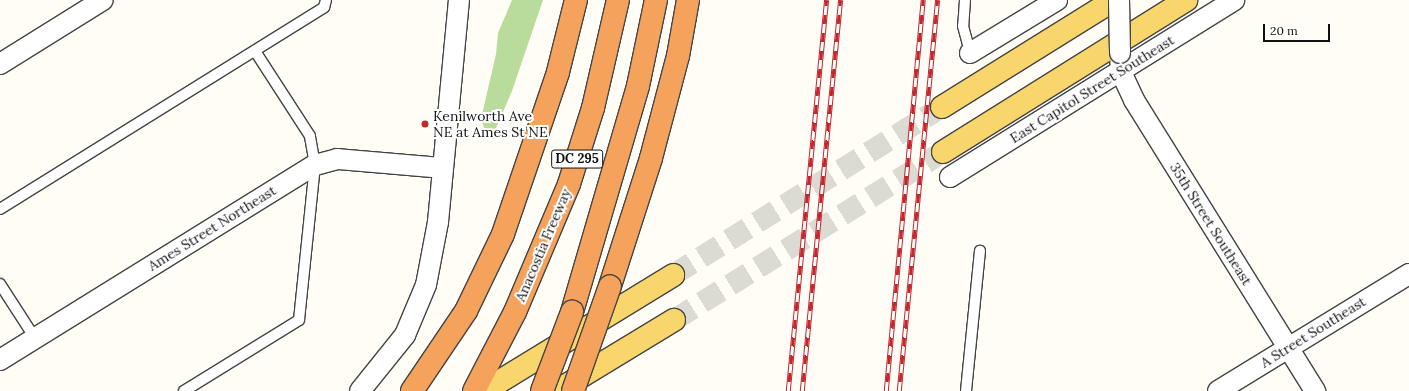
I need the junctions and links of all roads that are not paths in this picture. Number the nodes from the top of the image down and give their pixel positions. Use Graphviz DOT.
graph roads {
  1 [pos="103,0"];
  2 [pos="326,0"];
  3 [pos="459,0"];
  4 [pos="576,0"];
  5 [pos="618,0"];
  6 [pos="656,0"];
  7 [pos="688,0"];
  8 [pos="965,0"];
  9 [pos="1057,0"];
  10 [pos="1114,0"];
  11 [pos="1119,0"];
  12 [pos="1186,0"];
  13 [pos="1234,0"];
  14 [pos="255,51"];
  15 [pos="970,53"];
  16 [pos="1121,62"];
  17 [pos="0,64"];
  18 [pos="942,107"];
  19 [pos="943,152"];
  20 [pos="315,165"];
  21 [pos="443,168"];
  22 [pos="950,177"];
  23 [pos="0,209"];
  24 [pos="980,251"];
  25 [pos="1409,274"];
  26 [pos="673,275"];
  27 [pos="0,284"];
  28 [pos="674,320"];
  29 [pos="35,338"];
  30 [pos="1288,348"];
  31 [pos="0,360"];
  32 [pos="184,391"];
  33 [pos="360,391"];
  34 [pos="412,391"];
  35 [pos="474,391"];
  36 [pos="484,391"];
  37 [pos="542,391"];
  38 [pos="558,391"];
  39 [pos="573,391"];
  40 [pos="966,391"];
  41 [pos="1218,391"];
  42 [pos="1315,391"];
  1 -- 17 [label="street"];
  2 -- 14 [label="lane"];
  3 -- 21 [label="street"];
  4 -- 34 [label="highway"];
  5 -- 35 [label="highway, Anacostia Freeway / DC 295"];
  6 -- 37 [label="highway, bridge"];
  7 -- 39 [label="highway, bridge"];
  8 -- 15 [label="lane"];
  9 -- 15 [label="street"];
  10 -- 18 [label="main road"];
  11 -- 16 [label="street, bridge"];
  12 -- 19 [label="main road, East Capitol Street Southeast"];
  13 -- 16 [label="street, East Capitol Street Southeast"];
  14 -- 20 [label="lane"];
  14 -- 23 [label="lane"];
  16 -- 22 [label="street, East Capitol Street Southeast"];
  16 -- 30 [label="street, 35th Street Southeast"];
  20 -- 21 [label="street, Ames Street Northeast"];
  20 -- 29 [label="street, Ames Street Northeast"];
  20 -- 32 [label="lane"];
  21 -- 33 [label="street"];
  24 -- 40 [label="lane"];
  25 -- 30 [label="street, A Street Southeast"];
  26 -- 36 [label="main road"];
  27 -- 29 [label="lane"];
  28 -- 38 [label="main road"];
  29 -- 31 [label="street, Ames Street Northeast"];
  30 -- 41 [label="street, A Street Southeast"];
  30 -- 42 [label="street, 35th Street Southeast"];
}
